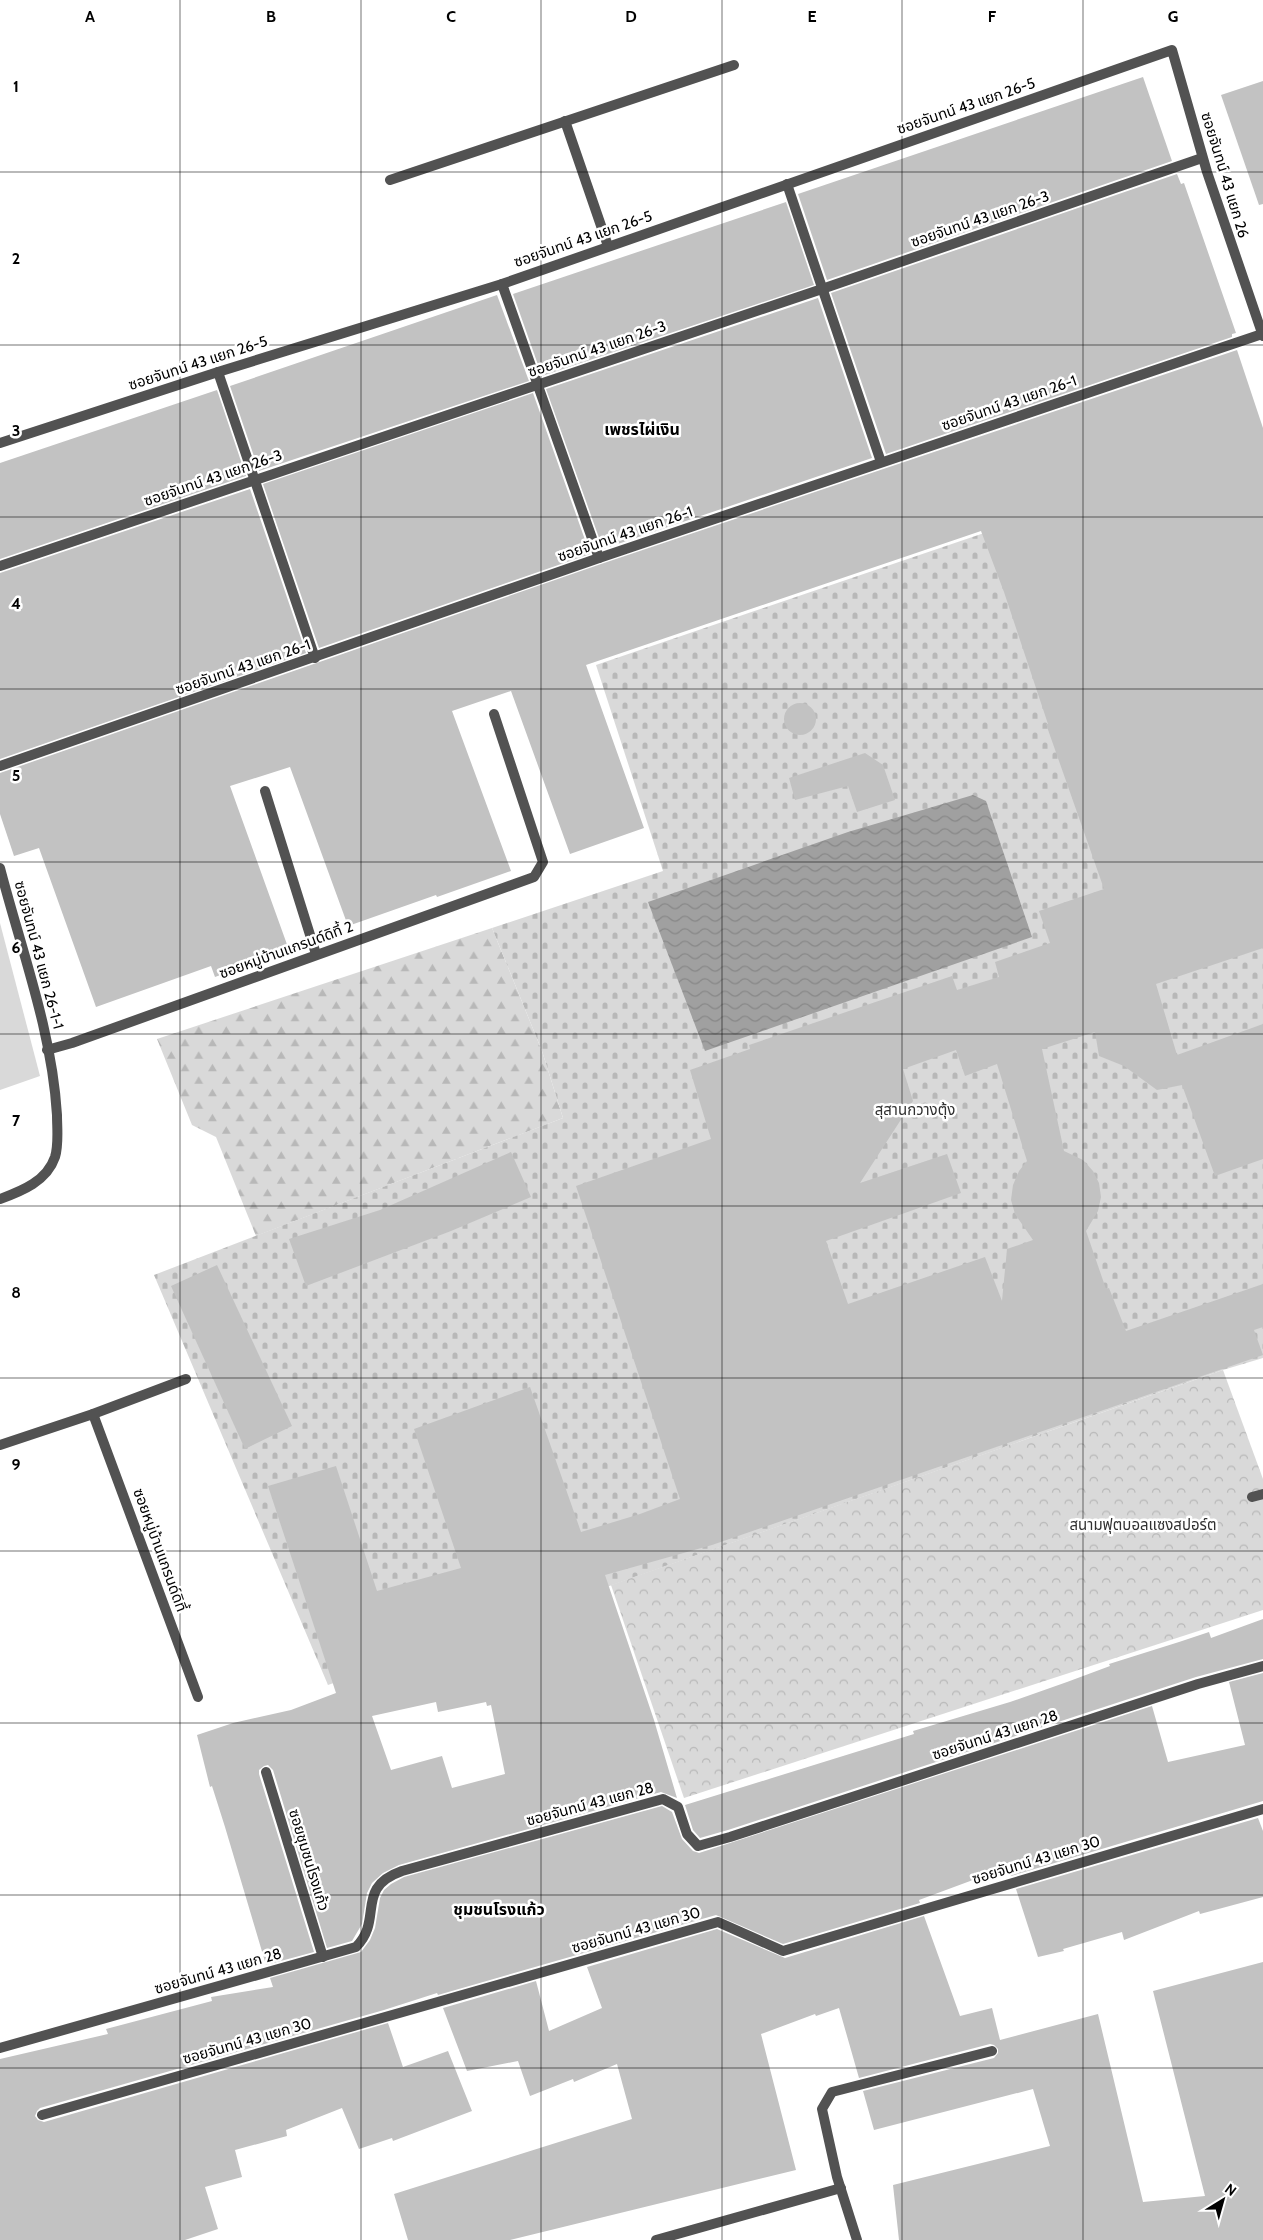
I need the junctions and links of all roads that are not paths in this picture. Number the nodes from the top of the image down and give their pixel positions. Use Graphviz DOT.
graph roads {
  1 [pos="1172,50"];
  2 [pos="734,65"];
  3 [pos="565,121"];
  4 [pos="1202,158"];
  5 [pos="390,180"];
  6 [pos="787,184"];
  7 [pos="608,246"];
  8 [pos="502,284"];
  9 [pos="822,289"];
  10 [pos="1263,335"];
  11 [pos="218,372"];
  12 [pos="538,384"];
  13 [pos="0,444"];
  14 [pos="881,462"];
  15 [pos="256,480"];
  16 [pos="599,558"];
  17 [pos="0,566"];
  18 [pos="315,658"];
  19 [pos="494,714"];
  20 [pos="0,766"];
  21 [pos="265,791"];
  22 [pos="0,868"];
  23 [pos="316,954"];
  24 [pos="47,1050"];
  25 [pos="0,1199"];
  26 [pos="186,1379"];
  27 [pos="93,1414"];
  28 [pos="0,1445"];
  29 [pos="1263,1494"];
  30 [pos="1252,1497"];
  31 [pos="1263,1666"];
  32 [pos="198,1697"];
  33 [pos="266,1772"];
  34 [pos="1263,1809"];
  35 [pos="323,1956"];
  36 [pos="0,2048"];
  37 [pos="992,2051"];
  38 [pos="42,2115"];
  39 [pos="841,2188"];
  40 [pos="656,2240"];
  41 [pos="857,2240"];
  1 -- 4 [label="street, ซอยจันทน์ 43 แยก 26"];
  1 -- 6 [label="street, ซอยจันทน์ 43 แยก 26-5"];
  2 -- 3 [label="street"];
  3 -- 5 [label="street"];
  3 -- 7 [label="street"];
  4 -- 9 [label="street, ซอยจันทน์ 43 แยก 26-3"];
  4 -- 10 [label="street, ซอยจันทน์ 43 แยก 26"];
  6 -- 7 [label="street, ซอยจันทน์ 43 แยก 26-5"];
  6 -- 9 [label="street"];
  7 -- 8 [label="street, ซอยจันทน์ 43 แยก 26-5"];
  8 -- 11 [label="street, ซอยจันทน์ 43 แยก 26-5"];
  8 -- 12 [label="street"];
  9 -- 12 [label="street, ซอยจันทน์ 43 แยก 26-3"];
  9 -- 14 [label="street"];
  10 -- 14 [label="street, ซอยจันทน์ 43 แยก 26-1"];
  11 -- 13 [label="street, ซอยจันทน์ 43 แยก 26-5"];
  11 -- 15 [label="street"];
  12 -- 15 [label="street, ซอยจันทน์ 43 แยก 26-3"];
  12 -- 16 [label="street"];
  14 -- 16 [label="street, ซอยจันทน์ 43 แยก 26-1"];
  15 -- 17 [label="street, ซอยจันทน์ 43 แยก 26-3"];
  15 -- 18 [label="street"];
  16 -- 18 [label="street, ซอยจันทน์ 43 แยก 26-1"];
  18 -- 20 [label="street, ซอยจันทน์ 43 แยก 26-1"];
  19 -- 23 [label="street, ซอยหมู่บ้านแกรนด์ดิที้ 2"];
  21 -- 23 [label="street"];
  22 -- 24 [label="street, ซอยจันทน์ 43 แยก 26-1-1"];
  23 -- 24 [label="street, ซอยหมู่บ้านแกรนด์ดิที้ 2"];
  24 -- 25 [label="street, ซอยจันทน์ 43 แยก 26-1-1"];
  26 -- 27 [label="street"];
  27 -- 28 [label="street"];
  27 -- 32 [label="street, ซอยหมู่บ้านแกรนด์ดิที้"];
  29 -- 30 [label="street"];
  31 -- 35 [label="street, ซอยจันทน์ 43 แยก 28"];
  33 -- 35 [label="street, ซอยชุมชนโรงแก้ว"];
  34 -- 38 [label="street, ซอยจันทน์ 43 แยก 30"];
  35 -- 36 [label="street, ซอยจันทน์ 43 แยก 28"];
  37 -- 39 [label="street"];
  39 -- 40 [label="street"];
  39 -- 41 [label="street"];
}
